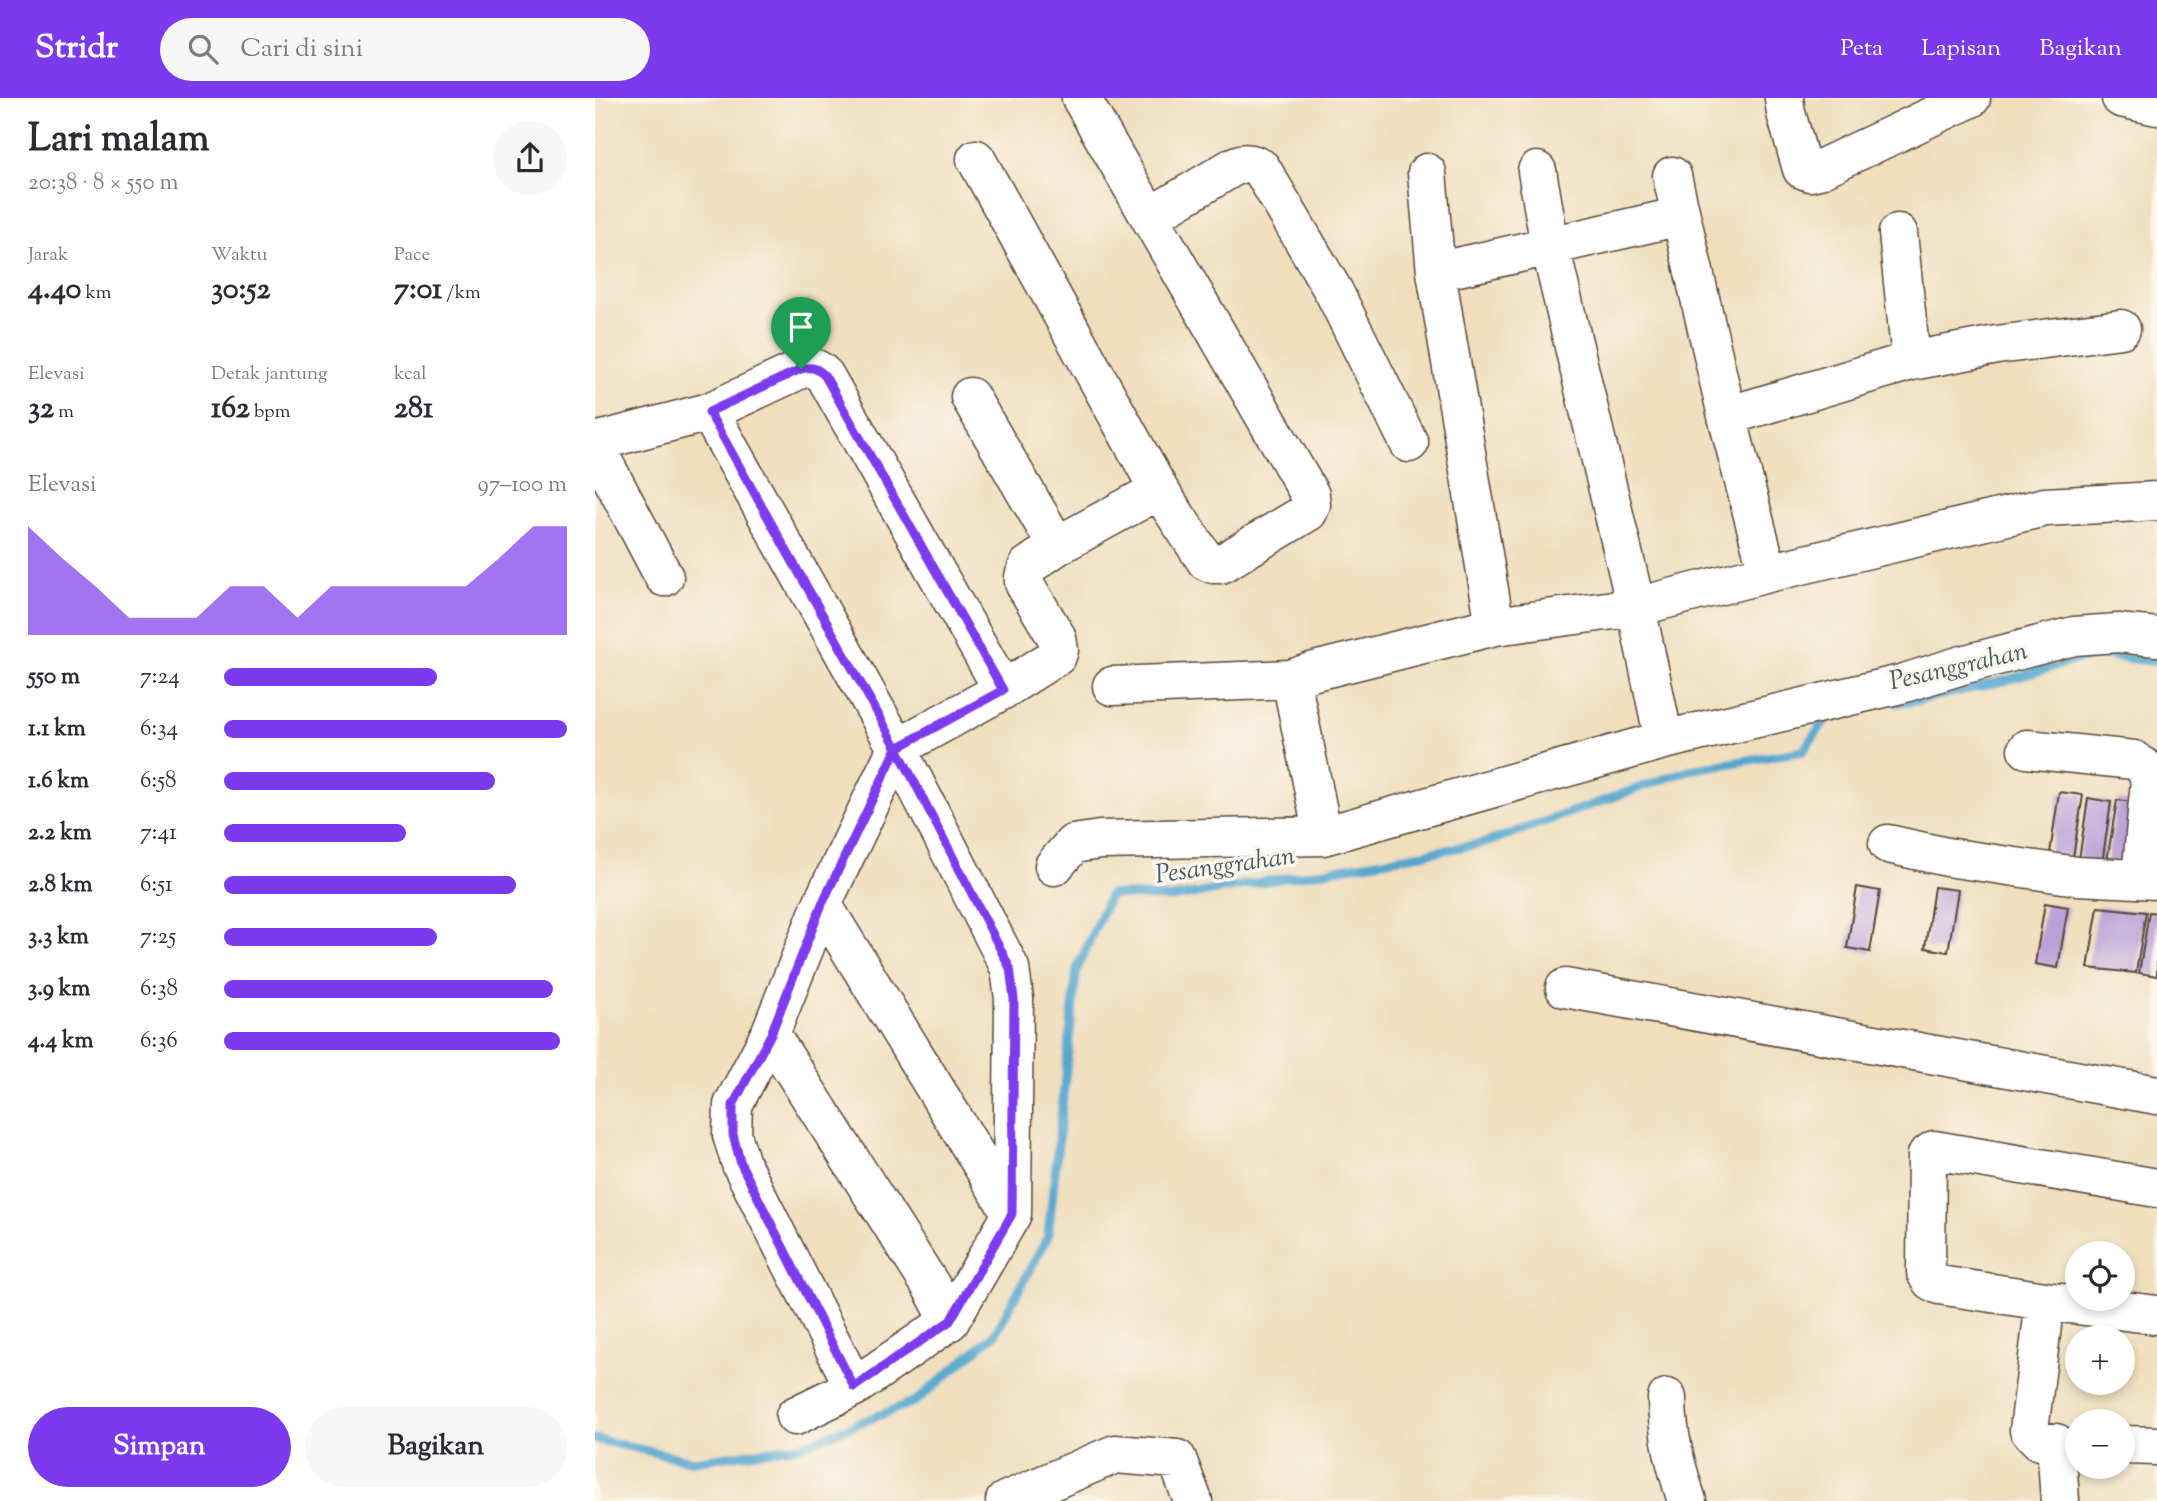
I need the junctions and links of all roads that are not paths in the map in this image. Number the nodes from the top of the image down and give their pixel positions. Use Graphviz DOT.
graph roads {
  1 [pos="1081,98"];
  2 [pos="1971,98"];
  3 [pos="2121,98"];
  4 [pos="2157,106"];
  5 [pos="1786,108"];
  6 [pos="976,159"];
  7 [pos="1537,171"];
  8 [pos="1427,173"];
  9 [pos="1672,176"];
  10 [pos="1151,216"];
  11 [pos="1681,216"];
  12 [pos="1898,233"];
  13 [pos="1550,246"];
  14 [pos="1436,272"];
  15 [pos="2121,329"];
  16 [pos="1911,361"];
  17 [pos="970,397"];
  18 [pos="709,412"];
  19 [pos="1727,416"];
  20 [pos="1409,443"];
  21 [pos="595,444"];
  22 [pos="1159,490"];
  23 [pos="2157,501"];
  24 [pos="1057,547"];
  25 [pos="1768,573"];
  26 [pos="664,578"];
  27 [pos="1636,607"];
  28 [pos="1495,626"];
  29 [pos="2157,636"];
  30 [pos="1291,680"];
  31 [pos="1112,686"];
  32 [pos="1003,690"];
  33 [pos="1664,740"];
  34 [pos="897,748"];
  35 [pos="2027,749"];
  36 [pos="1323,836"];
  37 [pos="1888,844"];
  38 [pos="1054,866"];
  39 [pos="2149,879"];
  40 [pos="822,904"];
  41 [pos="1565,988"];
  42 [pos="771,1034"];
  43 [pos="2157,1094"];
  44 [pos="2157,1188"];
  45 [pos="1012,1214"];
  46 [pos="2045,1301"];
  47 [pos="2157,1315"];
  48 [pos="950,1321"];
  49 [pos="854,1387"];
  50 [pos="1667,1398"];
  51 [pos="795,1416"];
  52 [pos="2065,1443"];
  53 [pos="2135,1445"];
  54 [pos="2157,1446"];
  55 [pos="2065,1460"];
  56 [pos="1005,1501"];
  57 [pos="1193,1501"];
  58 [pos="1687,1501"];
  59 [pos="2060,1501"];
  1 -- 10 [label="street"];
  2 -- 5 [label="street"];
  3 -- 4 [label="street"];
  6 -- 22 [label="street"];
  7 -- 13 [label="street"];
  8 -- 14 [label="street"];
  9 -- 11 [label="street"];
  10 -- 20 [label="street"];
  10 -- 22 [label="street"];
  11 -- 13 [label="street"];
  11 -- 19 [label="street"];
  12 -- 16 [label="street"];
  13 -- 14 [label="street"];
  13 -- 27 [label="street"];
  14 -- 28 [label="street"];
  15 -- 16 [label="street"];
  16 -- 19 [label="street"];
  17 -- 24 [label="street"];
  18 -- 21 [label="street"];
  18 -- 32 [label="street"];
  18 -- 34 [label="street"];
  19 -- 25 [label="street"];
  21 -- 26 [label="street"];
  22 -- 24 [label="street"];
  23 -- 25 [label="street"];
  24 -- 32 [label="street"];
  25 -- 27 [label="street"];
  27 -- 28 [label="street"];
  27 -- 33 [label="street"];
  28 -- 30 [label="street"];
  29 -- 33 [label="street"];
  30 -- 31 [label="street"];
  30 -- 36 [label="street"];
  32 -- 34 [label="street"];
  33 -- 36 [label="street"];
  34 -- 40 [label="street"];
  34 -- 45 [label="street"];
  35 -- 39 [label="street"];
  36 -- 38 [label="street"];
  37 -- 39 [label="street"];
  40 -- 42 [label="street"];
  40 -- 45 [label="street"];
  41 -- 43 [label="street"];
  42 -- 48 [label="street"];
  42 -- 49 [label="street"];
  44 -- 46 [label="street"];
  45 -- 48 [label="street"];
  46 -- 47 [label="street"];
  46 -- 52 [label="street"];
  48 -- 49 [label="street"];
  49 -- 51 [label="street"];
  50 -- 58 [label="street"];
  53 -- 54 [label="street"];
  55 -- 59 [label="street"];
  56 -- 57 [label="street"];
}
